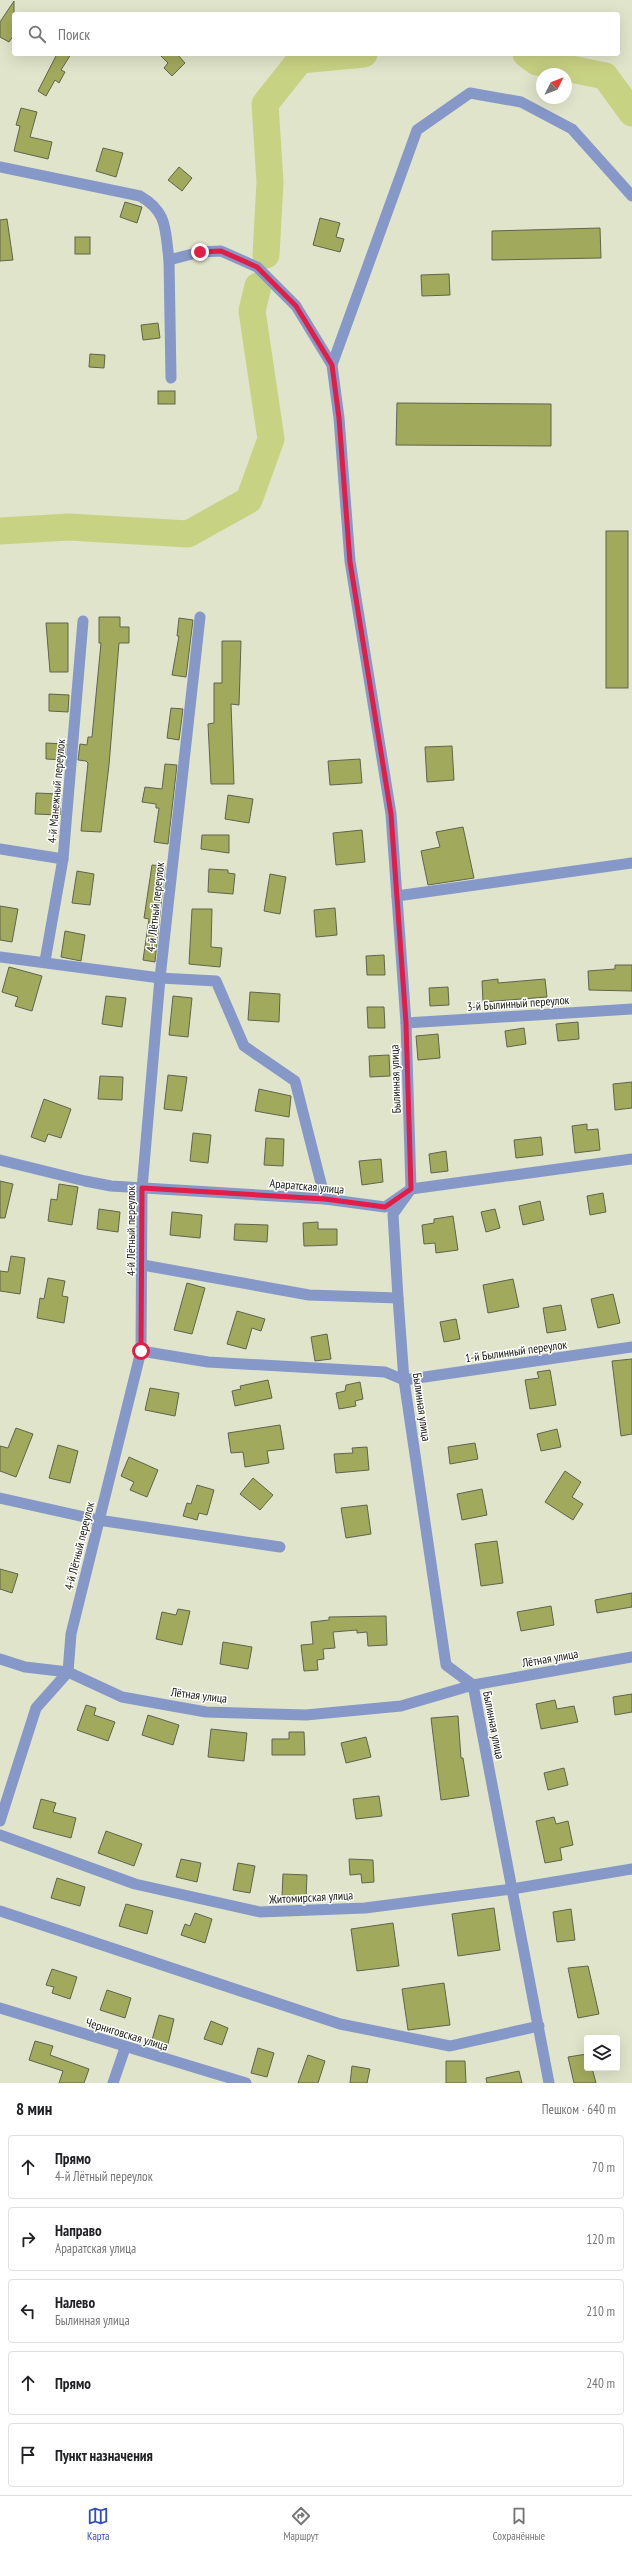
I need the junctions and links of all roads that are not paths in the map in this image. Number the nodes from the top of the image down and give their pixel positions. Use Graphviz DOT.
graph roads {
  1 [pos="0,168"];
  2 [pos="632,196"];
  3 [pos="169,260"];
  4 [pos="332,365"];
  5 [pos="171,378"];
  6 [pos="200,617"];
  7 [pos="83,621"];
  8 [pos="0,849"];
  9 [pos="63,859"];
  10 [pos="632,863"];
  11 [pos="397,896"];
  12 [pos="0,958"];
  13 [pos="45,961"];
  14 [pos="160,978"];
  15 [pos="632,1009"];
  16 [pos="406,1023"];
  17 [pos="632,1159"];
  18 [pos="0,1160"];
  19 [pos="142,1188"];
  20 [pos="411,1189"];
  21 [pos="325,1199"];
  22 [pos="143,1265"];
  23 [pos="398,1298"];
  24 [pos="632,1347"];
  25 [pos="141,1351"];
  26 [pos="404,1380"];
  27 [pos="0,1498"];
  28 [pos="98,1520"];
  29 [pos="280,1547"];
  30 [pos="632,1657"];
  31 [pos="0,1658"];
  32 [pos="68,1672"];
  33 [pos="473,1685"];
  34 [pos="0,1821"];
  35 [pos="0,1835"];
  36 [pos="632,1869"];
  37 [pos="512,1889"];
  38 [pos="0,1911"];
  39 [pos="0,2008"];
  40 [pos="539,2026"];
  41 [pos="125,2048"];
  42 [pos="113,2083"];
  43 [pos="246,2083"];
  44 [pos="549,2083"];
  1 -- 3 [label="street"];
  2 -- 4 [label="street"];
  3 -- 4 [label="street"];
  3 -- 5 [label="street"];
  4 -- 11 [label="street, Былинная улица"];
  6 -- 14 [label="street, 4-й Лётный переулок"];
  7 -- 9 [label="street, 4-й Манежный переулок"];
  8 -- 9 [label="street"];
  9 -- 13 [label="street, 4-й Манежный переулок"];
  10 -- 11 [label="street"];
  11 -- 16 [label="street, Былинная улица"];
  12 -- 13 [label="street"];
  13 -- 14 [label="street"];
  14 -- 19 [label="street, 4-й Лётный переулок"];
  14 -- 21 [label="street"];
  15 -- 16 [label="street, 3-й Былинный переулок"];
  16 -- 20 [label="street, Былинная улица"];
  17 -- 20 [label="street, Араратская улица"];
  18 -- 19 [label="street, Араратская улица"];
  19 -- 21 [label="street, Араратская улица"];
  19 -- 22 [label="street, 4-й Лётный переулок"];
  20 -- 21 [label="street, Араратская улица"];
  20 -- 23 [label="street, Былинная улица"];
  22 -- 23 [label="street"];
  22 -- 25 [label="street, 4-й Лётный переулок"];
  23 -- 26 [label="street, Былинная улица"];
  24 -- 26 [label="street, 1-й Былинный переулок"];
  25 -- 26 [label="street"];
  25 -- 28 [label="street, 4-й Лётный переулок"];
  26 -- 33 [label="street, Былинная улица"];
  27 -- 28 [label="street"];
  28 -- 29 [label="street"];
  28 -- 32 [label="street, 4-й Лётный переулок"];
  30 -- 33 [label="street, Лётная улица"];
  31 -- 32 [label="street, Лётная улица"];
  32 -- 33 [label="street, Лётная улица"];
  32 -- 34 [label="street"];
  33 -- 37 [label="street, Былинная улица"];
  35 -- 37 [label="street, Житомирская улица"];
  36 -- 37 [label="street, Житомирская улица"];
  37 -- 40 [label="street, Былинная улица"];
  38 -- 40 [label="street"];
  39 -- 41 [label="street, Черниговская улица"];
  40 -- 44 [label="street, Былинная улица"];
  41 -- 42 [label="street"];
  41 -- 43 [label="street, Черниговская улица"];
}
